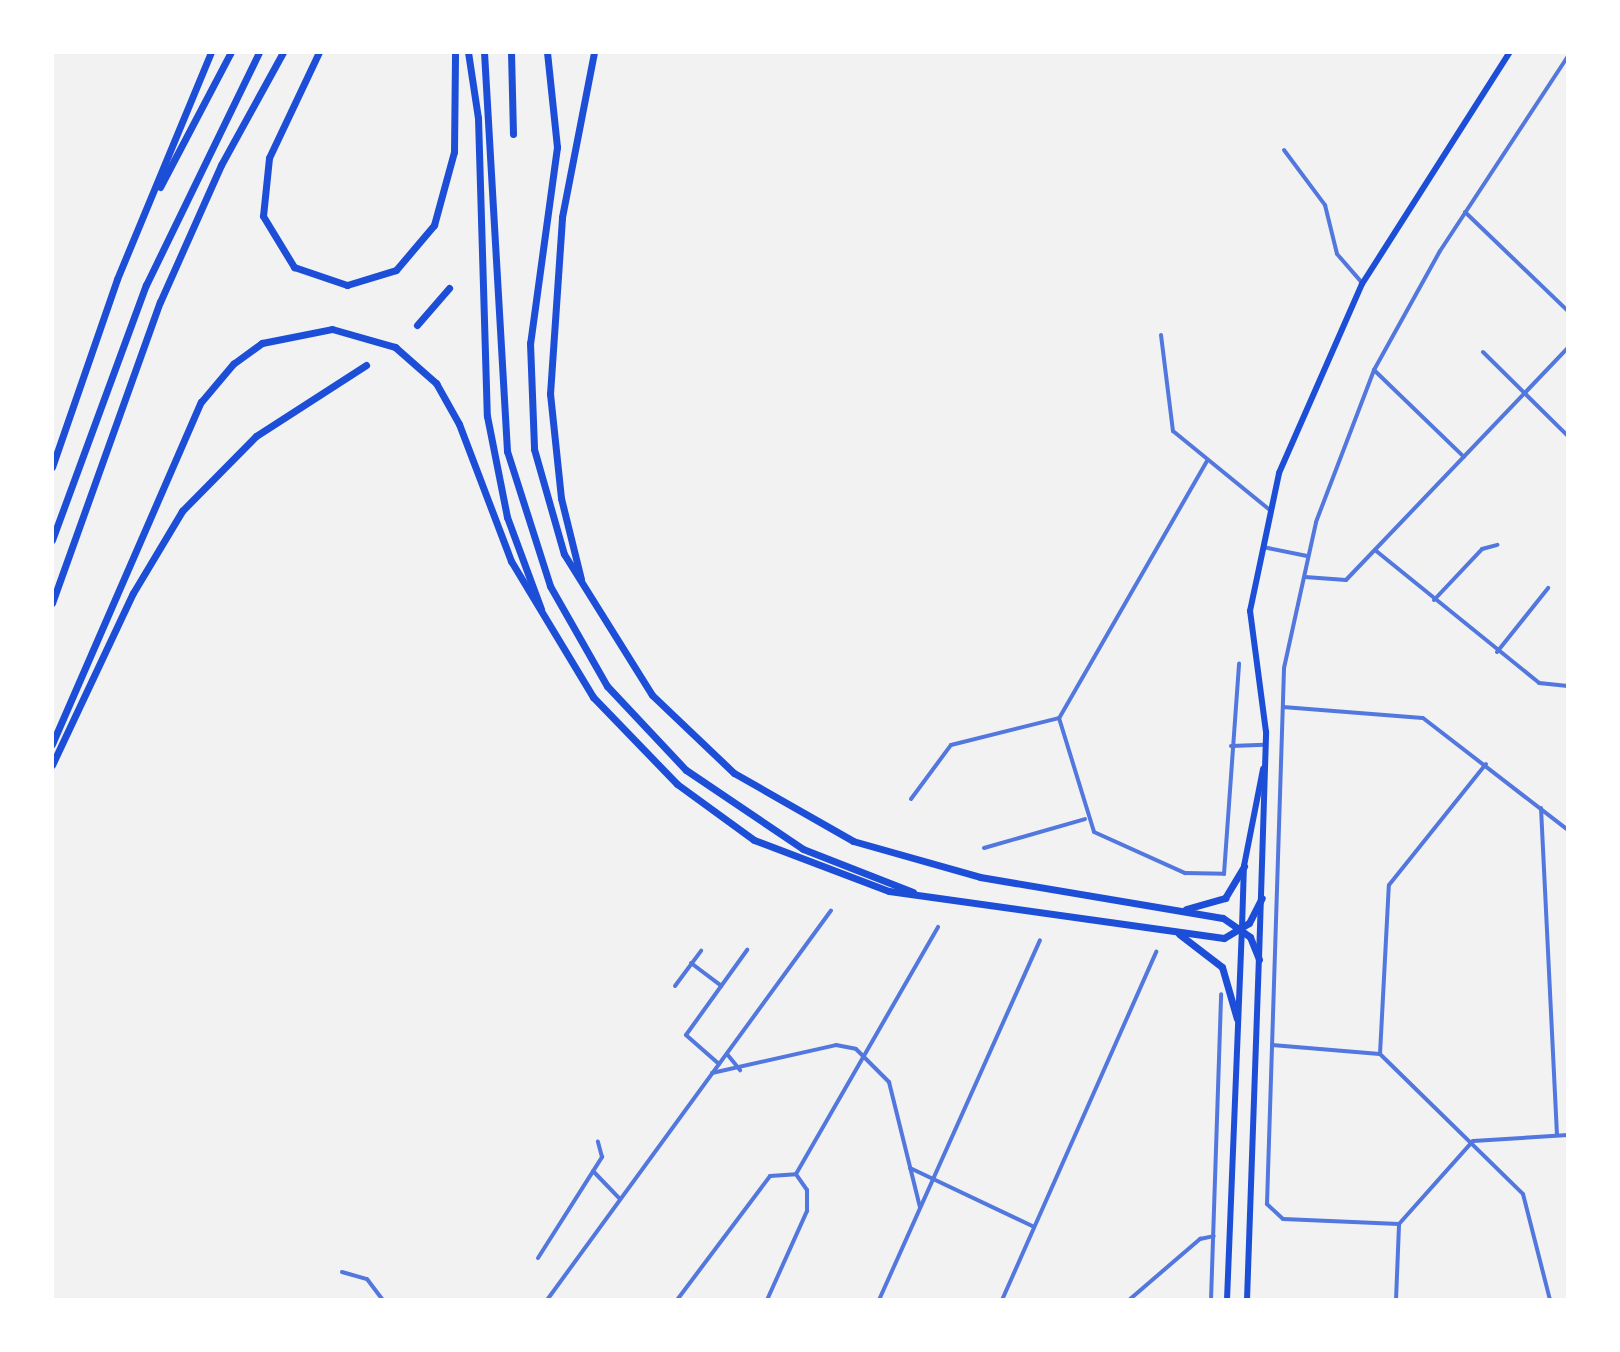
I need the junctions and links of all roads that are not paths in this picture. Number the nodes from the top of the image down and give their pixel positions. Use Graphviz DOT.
graph roads {
  1 [pos="211,52"];
  2 [pos="231,52"];
  3 [pos="259,52"];
  4 [pos="283,52"];
  5 [pos="319,52"];
  6 [pos="455,52"];
  7 [pos="468,52"];
  8 [pos="484,52"];
  9 [pos="511,52"];
  10 [pos="547,52"];
  11 [pos="594,52"];
  12 [pos="1510,52"];
  13 [pos="1568,56"];
  14 [pos="513,134"];
  15 [pos="1284,150"];
  16 [pos="1465,212"];
  17 [pos="117,279"];
  18 [pos="1362,284"];
  19 [pos="449,288"];
  20 [pos="1568,311"];
  21 [pos="417,325"];
  22 [pos="1161,335"];
  23 [pos="1568,348"];
  24 [pos="1483,352"];
  25 [pos="366,365"];
  26 [pos="1374,370"];
  27 [pos="1524,394"];
  28 [pos="1568,436"];
  29 [pos="1464,457"];
  30 [pos="1207,461"];
  31 [pos="52,467"];
  32 [pos="1270,510"];
  33 [pos="52,540"];
  34 [pos="1497,545"];
  35 [pos="1261,547"];
  36 [pos="1375,550"];
  37 [pos="1307,556"];
  38 [pos="1305,577"];
  39 [pos="582,584"];
  40 [pos="1548,588"];
  41 [pos="1434,600"];
  42 [pos="52,603"];
  43 [pos="543,614"];
  44 [pos="1497,652"];
  45 [pos="1239,664"];
  46 [pos="1568,686"];
  47 [pos="1283,707"];
  48 [pos="1059,718"];
  49 [pos="52,744"];
  50 [pos="1266,745"];
  51 [pos="1231,746"];
  52 [pos="1266,758"];
  53 [pos="1486,764"];
  54 [pos="52,765"];
  55 [pos="911,799"];
  56 [pos="1541,808"];
  57 [pos="1085,819"];
  58 [pos="1568,830"];
  59 [pos="984,848"];
  60 [pos="1244,866"];
  61 [pos="915,893"];
  62 [pos="1262,898"];
  63 [pos="831,910"];
  64 [pos="1176,910"];
  65 [pos="938,927"];
  66 [pos="1242,929"];
  67 [pos="1174,931"];
  68 [pos="1040,940"];
  69 [pos="747,950"];
  70 [pos="701,951"];
  71 [pos="1156,952"];
  72 [pos="1259,959"];
  73 [pos="691,963"];
  74 [pos="675,986"];
  75 [pos="721,986"];
  76 [pos="1221,994"];
  77 [pos="1237,1019"];
  78 [pos="1272,1045"];
  79 [pos="727,1054"];
  80 [pos="1380,1054"];
  81 [pos="865,1055"];
  82 [pos="719,1064"];
  83 [pos="740,1070"];
  84 [pos="712,1073"];
  85 [pos="1557,1135"];
  86 [pos="1568,1135"];
  87 [pos="1473,1141"];
  88 [pos="598,1142"];
  89 [pos="910,1168"];
  90 [pos="593,1171"];
  91 [pos="796,1174"];
  92 [pos="932,1181"];
  93 [pos="620,1199"];
  94 [pos="920,1207"];
  95 [pos="1399,1224"];
  96 [pos="1034,1227"];
  97 [pos="1214,1236"];
  98 [pos="538,1258"];
  99 [pos="342,1272"];
  100 [pos="383,1300"];
  101 [pos="547,1300"];
  102 [pos="677,1300"];
  103 [pos="767,1300"];
  104 [pos="879,1300"];
  105 [pos="1002,1300"];
  106 [pos="1129,1300"];
  107 [pos="1211,1300"];
  108 [pos="1227,1300"];
  109 [pos="1247,1300"];
  110 [pos="1396,1300"];
  111 [pos="1550,1300"];
  1 -- 17 [label="highway"];
  2 -- 17 [label="highway"];
  3 -- 33 [label="highway"];
  4 -- 42 [label="highway"];
  5 -- 6 [label="highway"];
  7 -- 43 [label="highway"];
  8 -- 61 [label="highway"];
  9 -- 14 [label="highway"];
  10 -- 39 [label="highway"];
  11 -- 39 [label="highway"];
  12 -- 18 [label="main road"];
  13 -- 16 [label="street"];
  15 -- 18 [label="street"];
  16 -- 20 [label="street"];
  16 -- 26 [label="street"];
  17 -- 31 [label="highway"];
  18 -- 32 [label="main road"];
  19 -- 21 [label="highway"];
  22 -- 30 [label="street"];
  23 -- 27 [label="street"];
  24 -- 27 [label="street"];
  25 -- 54 [label="highway"];
  26 -- 29 [label="street"];
  26 -- 37 [label="street"];
  27 -- 28 [label="street"];
  27 -- 29 [label="street"];
  29 -- 36 [label="street"];
  30 -- 32 [label="street"];
  30 -- 48 [label="street"];
  32 -- 35 [label="main road"];
  34 -- 41 [label="street"];
  35 -- 37 [label="street"];
  35 -- 50 [label="main road"];
  36 -- 38 [label="street"];
  36 -- 41 [label="street"];
  37 -- 38 [label="street"];
  38 -- 47 [label="street"];
  39 -- 64 [label="highway"];
  40 -- 44 [label="street"];
  41 -- 44 [label="street"];
  43 -- 49 [label="highway"];
  43 -- 61 [label="highway"];
  44 -- 46 [label="street"];
  45 -- 51 [label="street"];
  47 -- 53 [label="street"];
  47 -- 78 [label="street"];
  48 -- 55 [label="street"];
  48 -- 57 [label="street"];
  50 -- 51 [label="street"];
  50 -- 52 [label="main road"];
  51 -- 57 [label="street"];
  52 -- 60 [label="main road"];
  52 -- 62 [label="main road"];
  53 -- 56 [label="street"];
  53 -- 80 [label="street"];
  56 -- 58 [label="street"];
  56 -- 85 [label="street"];
  57 -- 59 [label="street"];
  60 -- 64 [label="highway"];
  60 -- 66 [label="main road"];
  61 -- 67 [label="highway"];
  62 -- 66 [label="highway"];
  62 -- 72 [label="main road"];
  63 -- 79 [label="street"];
  64 -- 66 [label="highway"];
  65 -- 81 [label="street"];
  66 -- 67 [label="highway"];
  66 -- 72 [label="highway"];
  66 -- 77 [label="main road"];
  67 -- 77 [label="highway"];
  68 -- 92 [label="street"];
  69 -- 75 [label="street"];
  70 -- 73 [label="street"];
  71 -- 96 [label="street"];
  72 -- 109 [label="main road"];
  73 -- 74 [label="street"];
  73 -- 75 [label="street"];
  75 -- 82 [label="street"];
  76 -- 97 [label="street"];
  77 -- 108 [label="main road"];
  78 -- 80 [label="street"];
  78 -- 95 [label="street"];
  79 -- 82 [label="street"];
  79 -- 83 [label="street"];
  80 -- 87 [label="street"];
  81 -- 83 [label="street"];
  81 -- 89 [label="street"];
  81 -- 91 [label="street"];
  82 -- 84 [label="street"];
  83 -- 84 [label="street"];
  84 -- 93 [label="street"];
  85 -- 86 [label="street"];
  85 -- 87 [label="street"];
  87 -- 95 [label="street"];
  87 -- 111 [label="street"];
  88 -- 90 [label="street"];
  89 -- 92 [label="street"];
  89 -- 94 [label="street"];
  90 -- 93 [label="street"];
  90 -- 98 [label="street"];
  91 -- 102 [label="street"];
  91 -- 103 [label="street"];
  92 -- 94 [label="street"];
  92 -- 96 [label="street"];
  93 -- 101 [label="street"];
  94 -- 104 [label="street"];
  95 -- 110 [label="street"];
  96 -- 105 [label="street"];
  97 -- 106 [label="street"];
  97 -- 107 [label="street"];
  99 -- 100 [label="street"];
}
